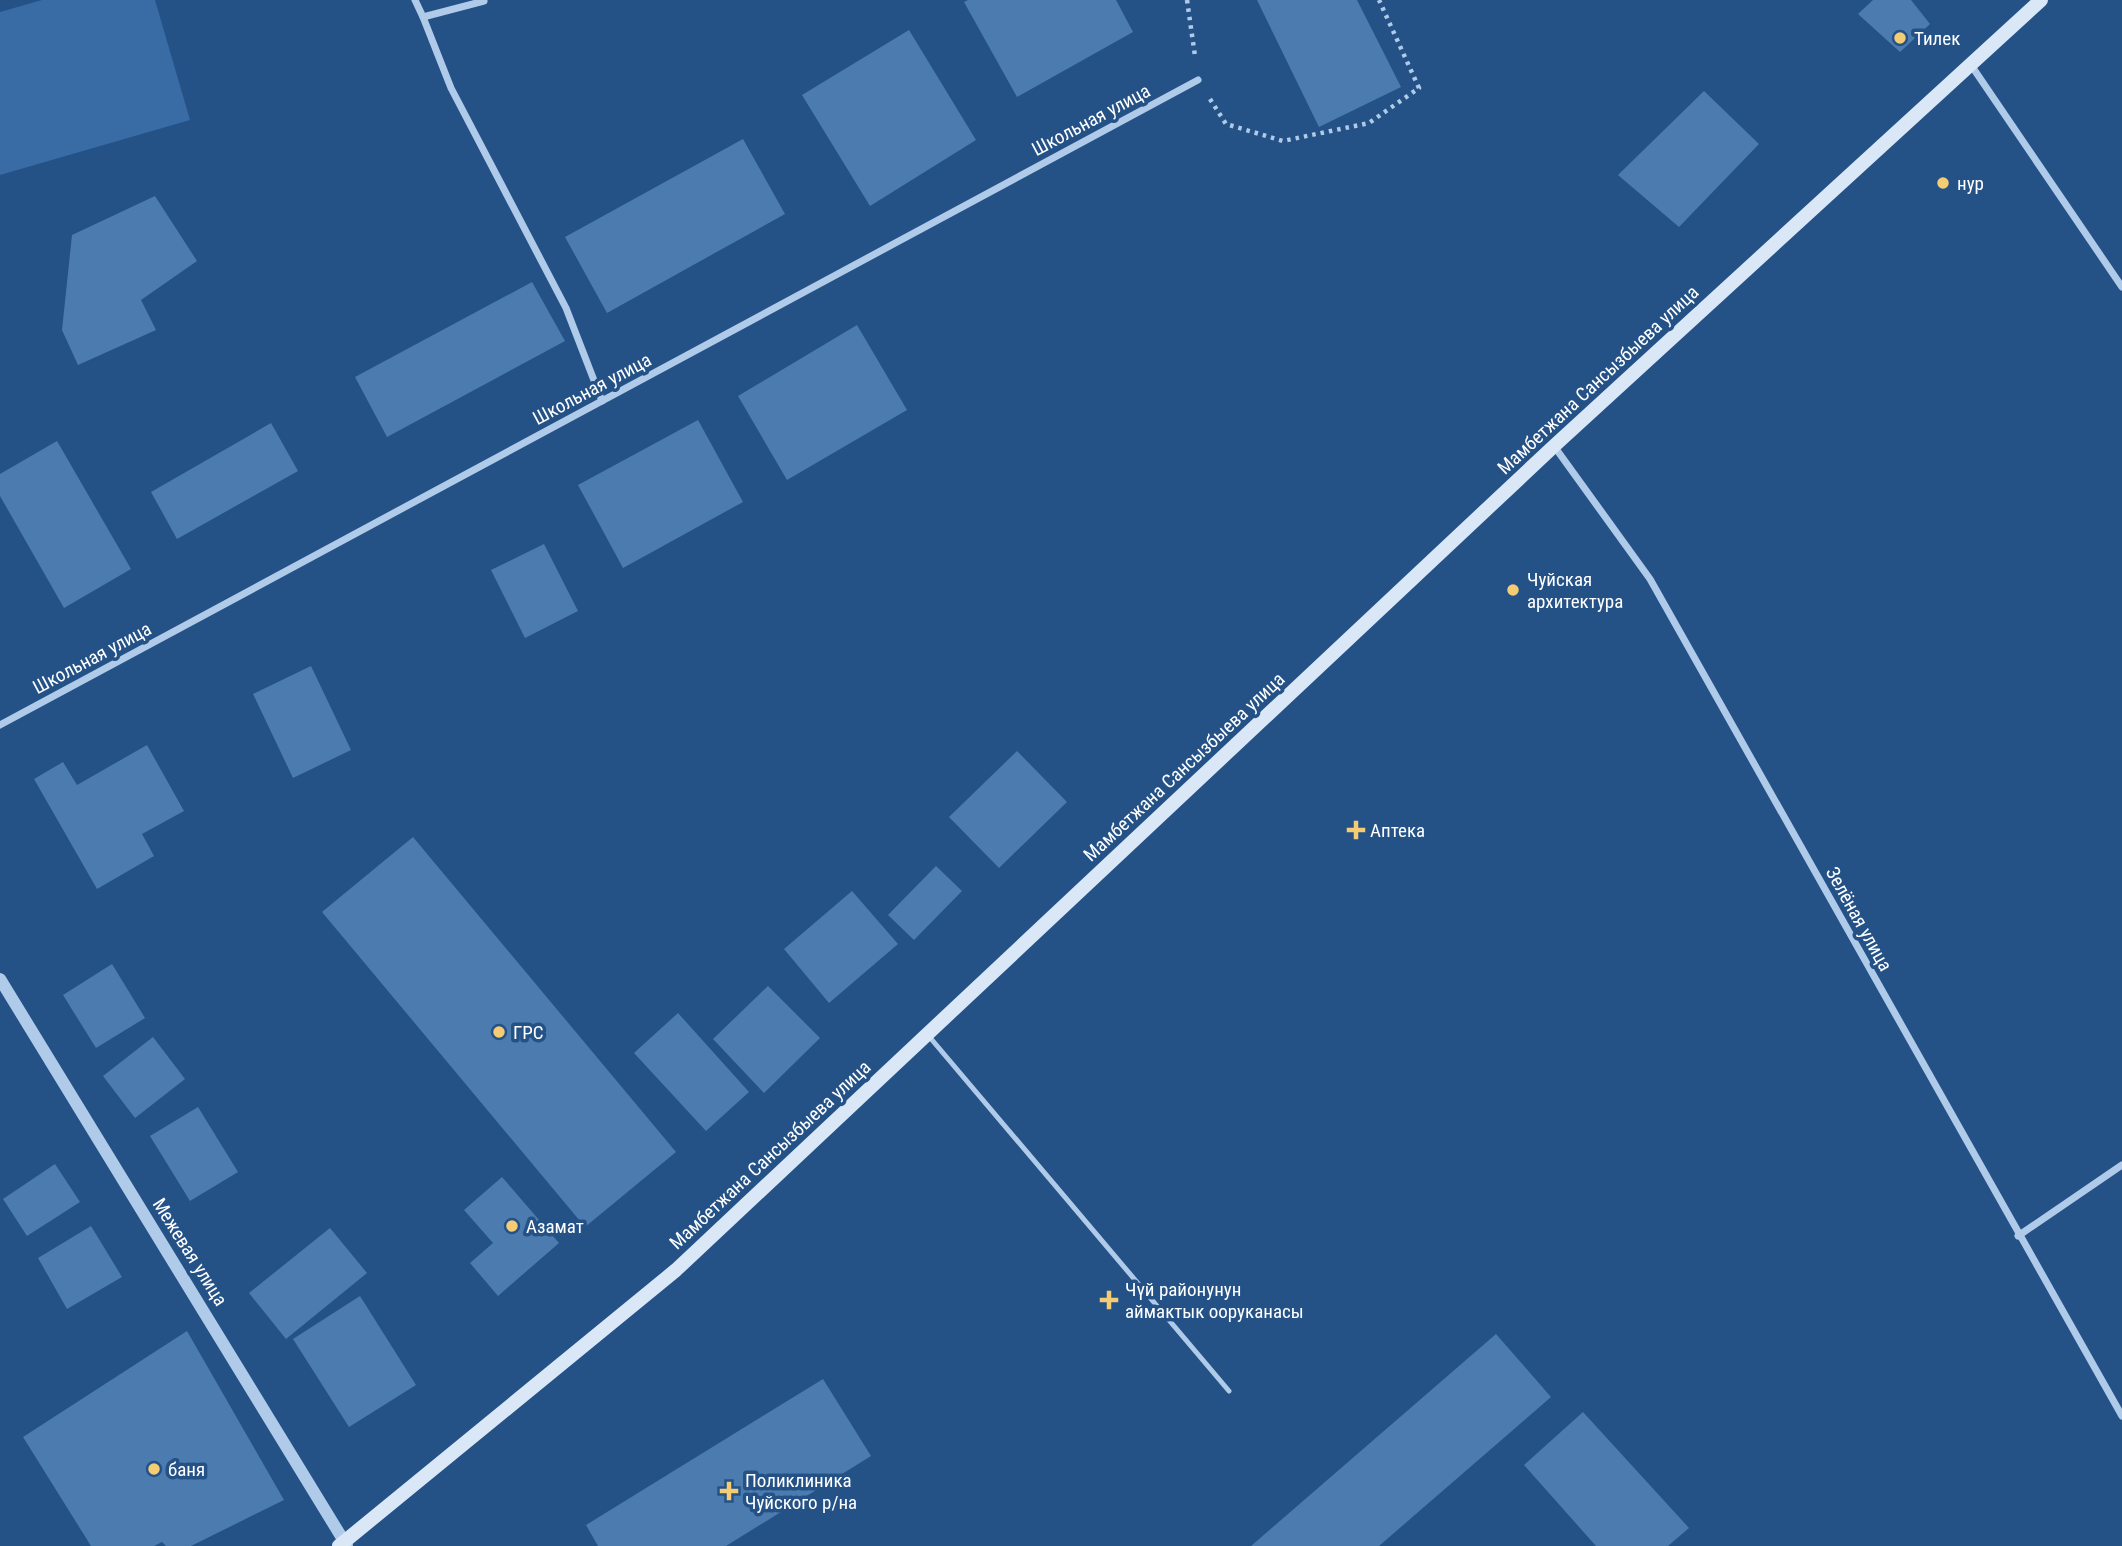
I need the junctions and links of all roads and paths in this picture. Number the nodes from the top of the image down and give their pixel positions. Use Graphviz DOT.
graph roads {
  1 [pos="415,0"];
  2 [pos="1187,0"];
  3 [pos="1378,0"];
  4 [pos="2041,0"];
  5 [pos="484,1"];
  6 [pos="423,17"];
  7 [pos="1970,63"];
  8 [pos="1198,80"];
  9 [pos="2122,287"];
  10 [pos="602,401"];
  11 [pos="1555,446"];
  12 [pos="0,725"];
  13 [pos="0,979"];
  14 [pos="927,1034"];
  15 [pos="2122,1164"];
  16 [pos="2018,1236"];
  17 [pos="1229,1391"];
  18 [pos="2122,1416"];
  19 [pos="344,1545"];
  1 -- 6 [label="street"];
  2 -- 8 [label="path"];
  3 -- 8 [label="path"];
  4 -- 7 [label="main road, Мамбетжана Сансызбыева улица"];
  5 -- 6 [label="street"];
  6 -- 10 [label="street"];
  7 -- 9 [label="street"];
  7 -- 11 [label="main road, Мамбетжана Сансызбыева улица"];
  8 -- 10 [label="street, Школьная улица"];
  10 -- 12 [label="street, Школьная улица"];
  11 -- 14 [label="main road, Мамбетжана Сансызбыева улица"];
  11 -- 16 [label="street, Зелёная улица"];
  13 -- 19 [label="street, Межевая улица"];
  14 -- 17 [label="lane"];
  14 -- 19 [label="main road, Мамбетжана Сансызбыева улица"];
  15 -- 16 [label="street"];
  16 -- 18 [label="street, Зелёная улица"];
}
